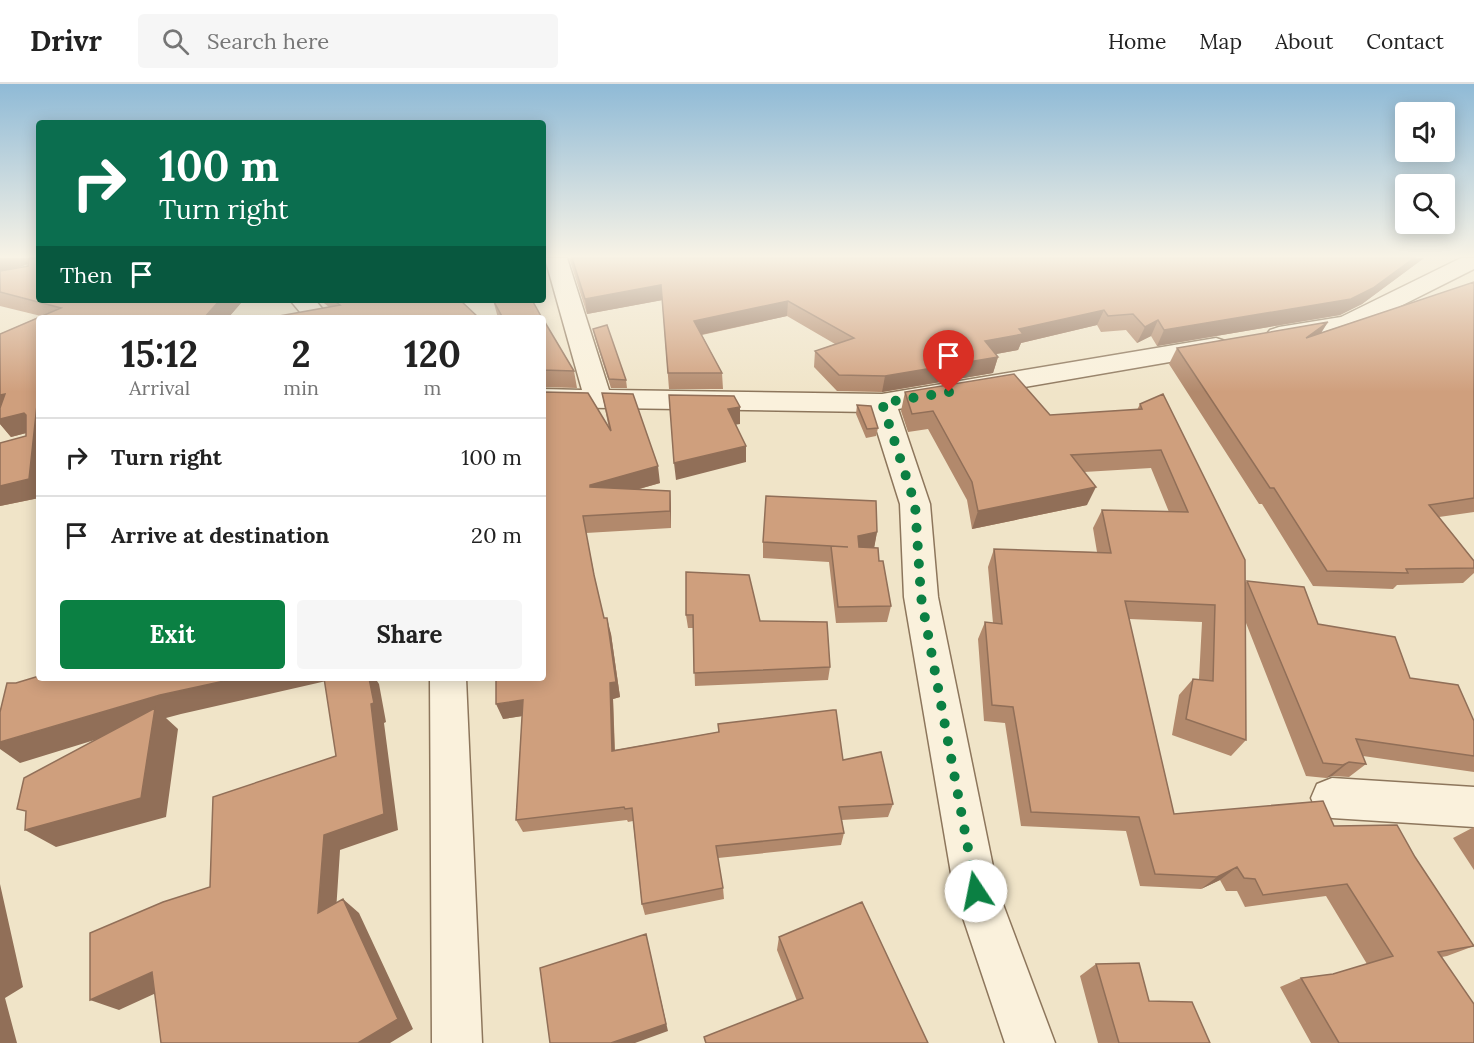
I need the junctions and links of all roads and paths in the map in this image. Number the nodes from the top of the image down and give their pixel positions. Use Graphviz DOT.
graph roads {
  1 [pos="305,303"];
  2 [pos="569,303"];
  3 [pos="1388,303"];
  4 [pos="315,315"];
  5 [pos="546,398"];
  6 [pos="598,399"];
  7 [pos="882,403"];
  8 [pos="448,681"];
  9 [pos="1332,798"];
  10 [pos="1474,807"];
  11 [pos="457,1043"];
  12 [pos="1030,1043"];
  1 -- 4 [label="street"];
  2 -- 6 [label="street"];
  3 -- 7 [label="street"];
  5 -- 6 [label="street"];
  6 -- 7 [label="street"];
  7 -- 12 [label="street"];
  8 -- 11 [label="street"];
  9 -- 10 [label="street"];
}
